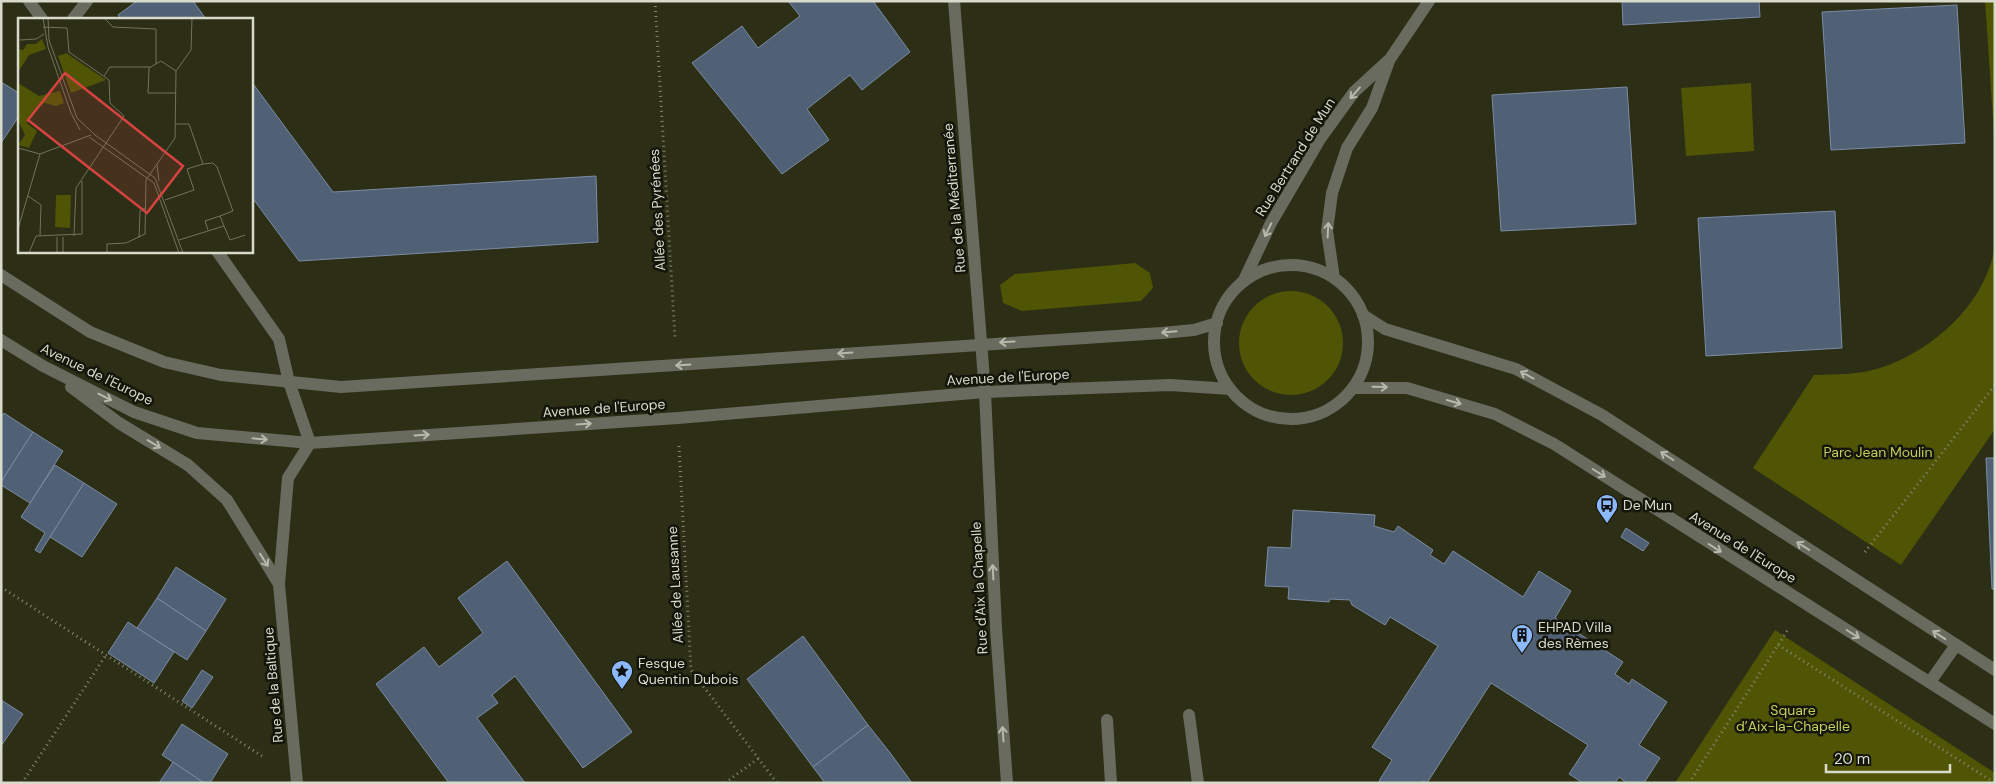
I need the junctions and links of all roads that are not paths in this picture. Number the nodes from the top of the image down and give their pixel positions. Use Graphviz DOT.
graph roads {
  1 [pos="29,1"];
  2 [pos="88,1"];
  3 [pos="954,1"];
  4 [pos="1429,1"];
  5 [pos="41,18"];
  6 [pos="74,18"];
  7 [pos="1390,59"];
  8 [pos="219,252"];
  9 [pos="1,275"];
  10 [pos="1334,278"];
  11 [pos="1243,282"];
  12 [pos="1363,315"];
  13 [pos="1217,323"];
  14 [pos="1,340"];
  15 [pos="981,343"];
  16 [pos="43,366"];
  17 [pos="289,382"];
  18 [pos="1353,388"];
  19 [pos="1230,389"];
  20 [pos="985,392"];
  21 [pos="310,443"];
  22 [pos="279,584"];
  23 [pos="1956,645"];
  24 [pos="1995,670"];
  25 [pos="1930,682"];
  26 [pos="1189,715"];
  27 [pos="1107,720"];
  28 [pos="1995,724"];
  29 [pos="297,781"];
  30 [pos="1007,783"];
  31 [pos="1111,783"];
  32 [pos="1198,783"];
  1 -- 5 [label="street"];
  2 -- 6 [label="street"];
  3 -- 15 [label="street, Rue de la Méditerranée"];
  4 -- 7 [label="street, Rue Bertrand de Mun"];
  10 -- 7 [label="street, Rue Bertrand de Mun, one-way"];
  7 -- 11 [label="street, Rue Bertrand de Mun, one-way"];
  8 -- 17 [label="street"];
  9 -- 17 [label="street"];
  10 -- 11 [label="street"];
  10 -- 12 [label="street"];
  11 -- 13 [label="street"];
  12 -- 18 [label="street"];
  23 -- 12 [label="street, one-way"];
  13 -- 15 [label="street, one-way"];
  13 -- 19 [label="street"];
  14 -- 16 [label="street, Avenue de l'Europe"];
  15 -- 17 [label="street, one-way"];
  15 -- 20 [label="street, Rue de la Méditerranée"];
  16 -- 21 [label="street, Avenue de l'Europe, one-way"];
  16 -- 22 [label="street, Rue de la Baltique, one-way"];
  17 -- 21 [label="street"];
  18 -- 19 [label="street"];
  18 -- 25 [label="street, Avenue de l'Europe, one-way"];
  19 -- 20 [label="street, Avenue de l'Europe"];
  21 -- 20 [label="street, Avenue de l'Europe, one-way"];
  30 -- 20 [label="street, Rue d'Aix la Chapelle, one-way"];
  21 -- 22 [label="street, Rue de la Baltique"];
  22 -- 29 [label="street, Rue de la Baltique"];
  23 -- 24 [label="street"];
  23 -- 25 [label="street"];
  25 -- 28 [label="street, Avenue de l'Europe"];
  26 -- 32 [label="street"];
  27 -- 31 [label="street"];
}
